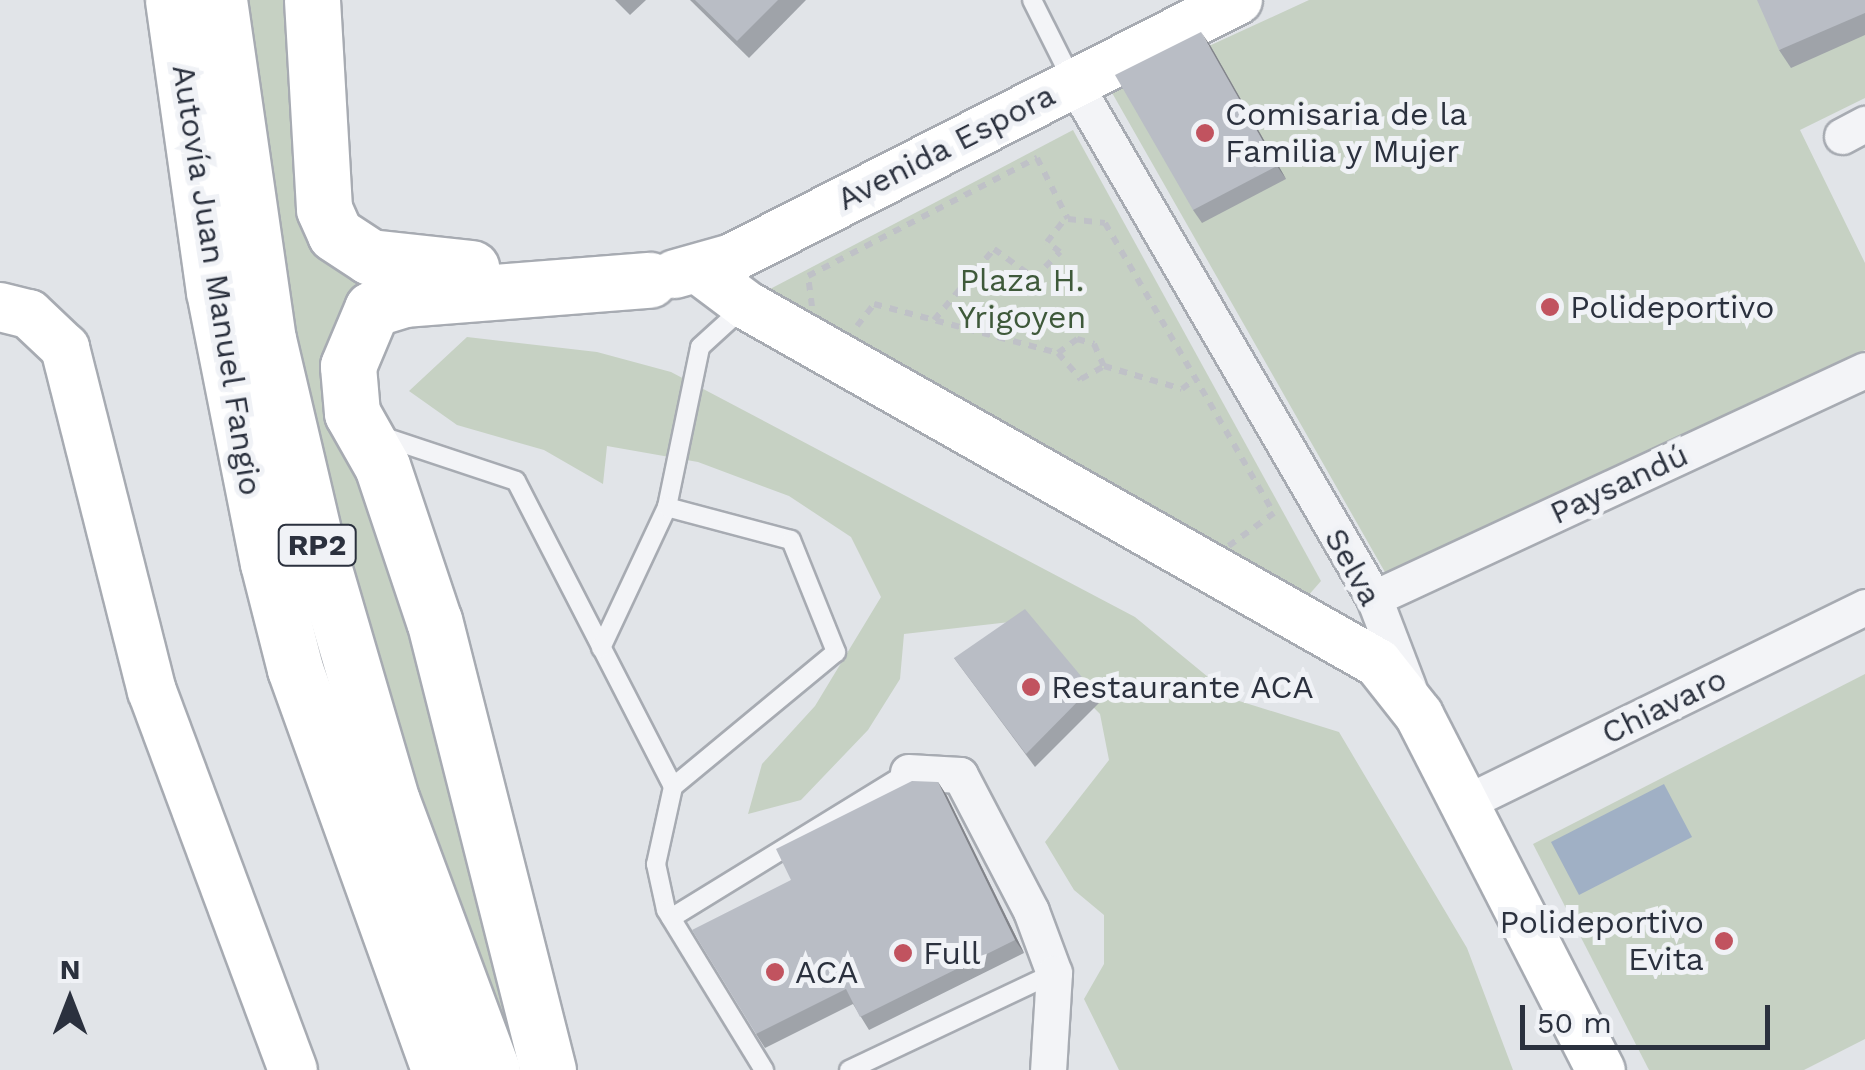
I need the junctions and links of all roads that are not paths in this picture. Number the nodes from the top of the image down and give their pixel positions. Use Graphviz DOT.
graph roads {
  1 [pos="173,0"];
  2 [pos="218,0"];
  3 [pos="312,0"];
  4 [pos="1032,0"];
  5 [pos="1238,0"];
  6 [pos="1073,81"];
  7 [pos="673,275"];
  8 [pos="746,306"];
  9 [pos="0,307"];
  10 [pos="1865,370"];
  11 [pos="363,430"];
  12 [pos="667,507"];
  13 [pos="1374,598"];
  14 [pos="1865,607"];
  15 [pos="601,648"];
  16 [pos="1419,714"];
  17 [pos="908,772"];
  18 [pos="673,788"];
  19 [pos="1463,804"];
  20 [pos="672,918"];
  21 [pos="1054,972"];
  22 [pos="293,1070"];
  23 [pos="438,1070"];
  24 [pos="492,1070"];
  25 [pos="548,1070"];
  26 [pos="764,1070"];
  27 [pos="849,1070"];
  28 [pos="1048,1070"];
  29 [pos="1600,1070"];
  1 -- 23 [label="highway, Autovía Juan Manuel Fangio / RP2"];
  2 -- 24 [label="highway, Autovía Juan Manuel Fangio / RP2"];
  3 -- 7 [label="highway"];
  4 -- 6 [label="lane"];
  5 -- 6 [label="street, Avenida Espora"];
  6 -- 7 [label="street, Avenida Espora"];
  6 -- 13 [label="street, Selva"];
  7 -- 8 [label="street"];
  7 -- 11 [label="highway"];
  8 -- 12 [label="lane"];
  8 -- 16 [label="street"];
  9 -- 22 [label="street"];
  10 -- 13 [label="street, Paysandú"];
  11 -- 15 [label="lane"];
  11 -- 25 [label="highway"];
  12 -- 15 [label="lane"];
  12 -- 18 [label="lane"];
  13 -- 16 [label="street, Selva"];
  14 -- 19 [label="street, Chiavaro"];
  15 -- 18 [label="lane"];
  16 -- 19 [label="street, Selva"];
  17 -- 20 [label="lane"];
  17 -- 21 [label="street"];
  18 -- 20 [label="lane"];
  19 -- 29 [label="street, Selva"];
  20 -- 26 [label="lane"];
  21 -- 27 [label="lane"];
  21 -- 28 [label="street"];
}
